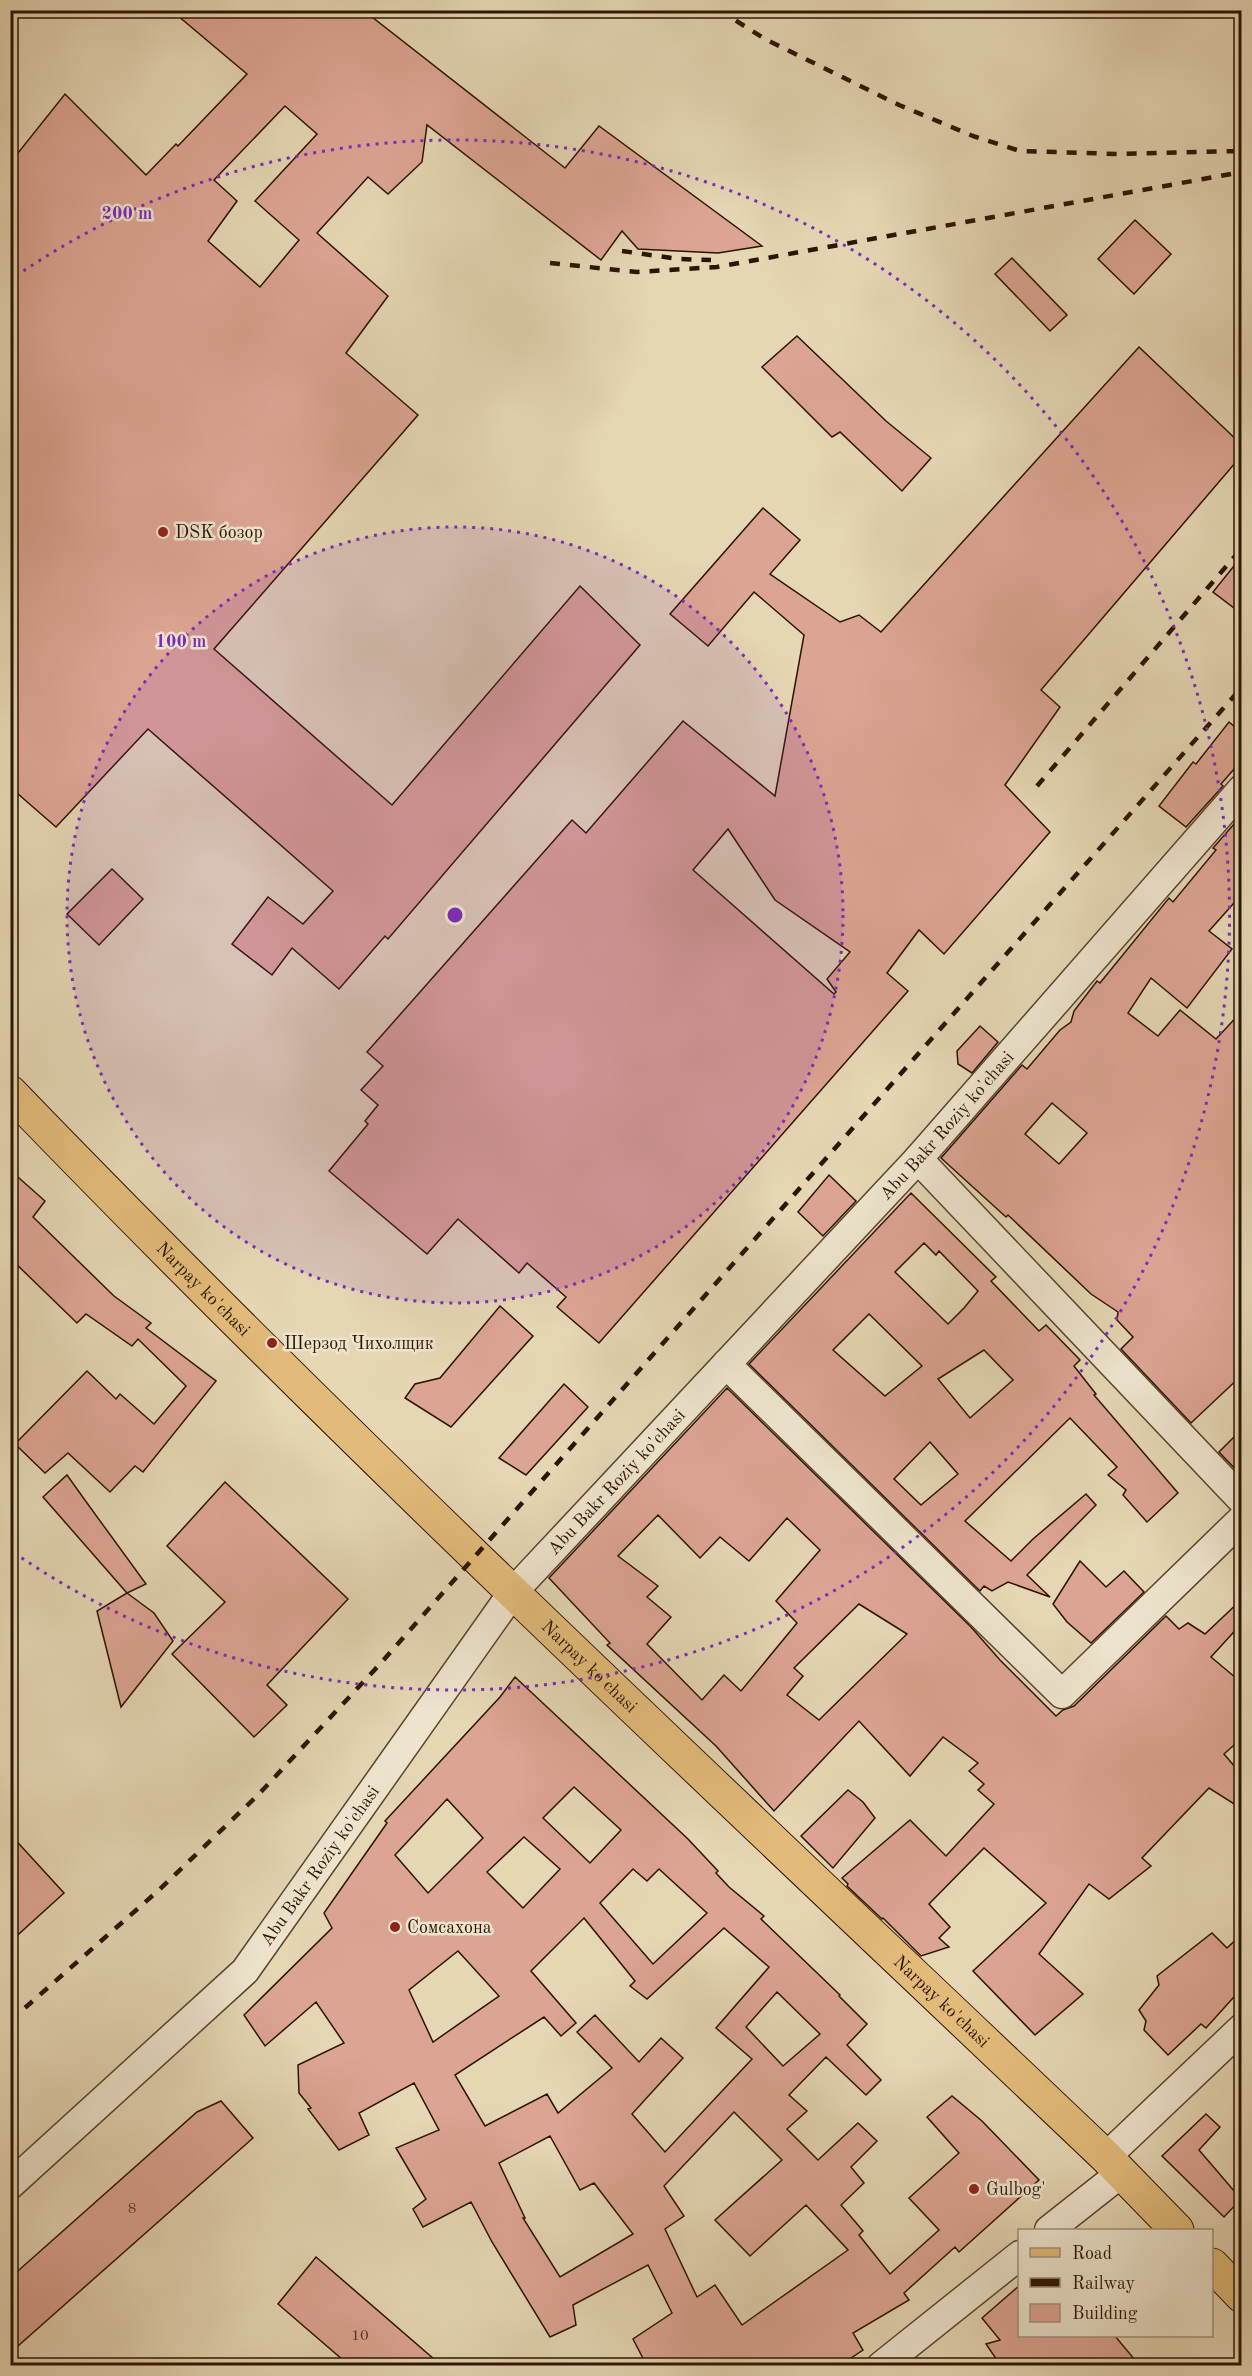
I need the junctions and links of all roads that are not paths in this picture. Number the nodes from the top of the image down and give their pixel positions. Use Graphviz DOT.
graph roads {
  1 [pos="1242,789"];
  2 [pos="10,1092"];
  3 [pos="918,1159"];
  4 [pos="726,1364"];
  5 [pos="1242,1500"];
  6 [pos="1242,1520"];
  7 [pos="513,1592"];
  8 [pos="1242,2028"];
  9 [pos="1113,2165"];
  10 [pos="10,2185"];
  11 [pos="1050,2229"];
  12 [pos="1176,2229"];
  13 [pos="1018,2256"];
  14 [pos="1213,2266"];
  15 [pos="1242,2296"];
  16 [pos="881,2366"];
  1 -- 3 [label="street, Abu Bakr Roziy ko'chasi"];
  2 -- 7 [label="main road, Narpay ko'chasi"];
  3 -- 4 [label="street, Abu Bakr Roziy ko'chasi"];
  3 -- 5 [label="street"];
  4 -- 6 [label="street"];
  4 -- 7 [label="street, Abu Bakr Roziy ko'chasi"];
  7 -- 9 [label="main road, Narpay ko'chasi"];
  7 -- 10 [label="street, Abu Bakr Roziy ko'chasi"];
  8 -- 9 [label="street"];
  9 -- 11 [label="street"];
  9 -- 12 [label="main road, Narpay ko'chasi"];
  13 -- 16 [label="street"];
  14 -- 15 [label="main road"];
}
